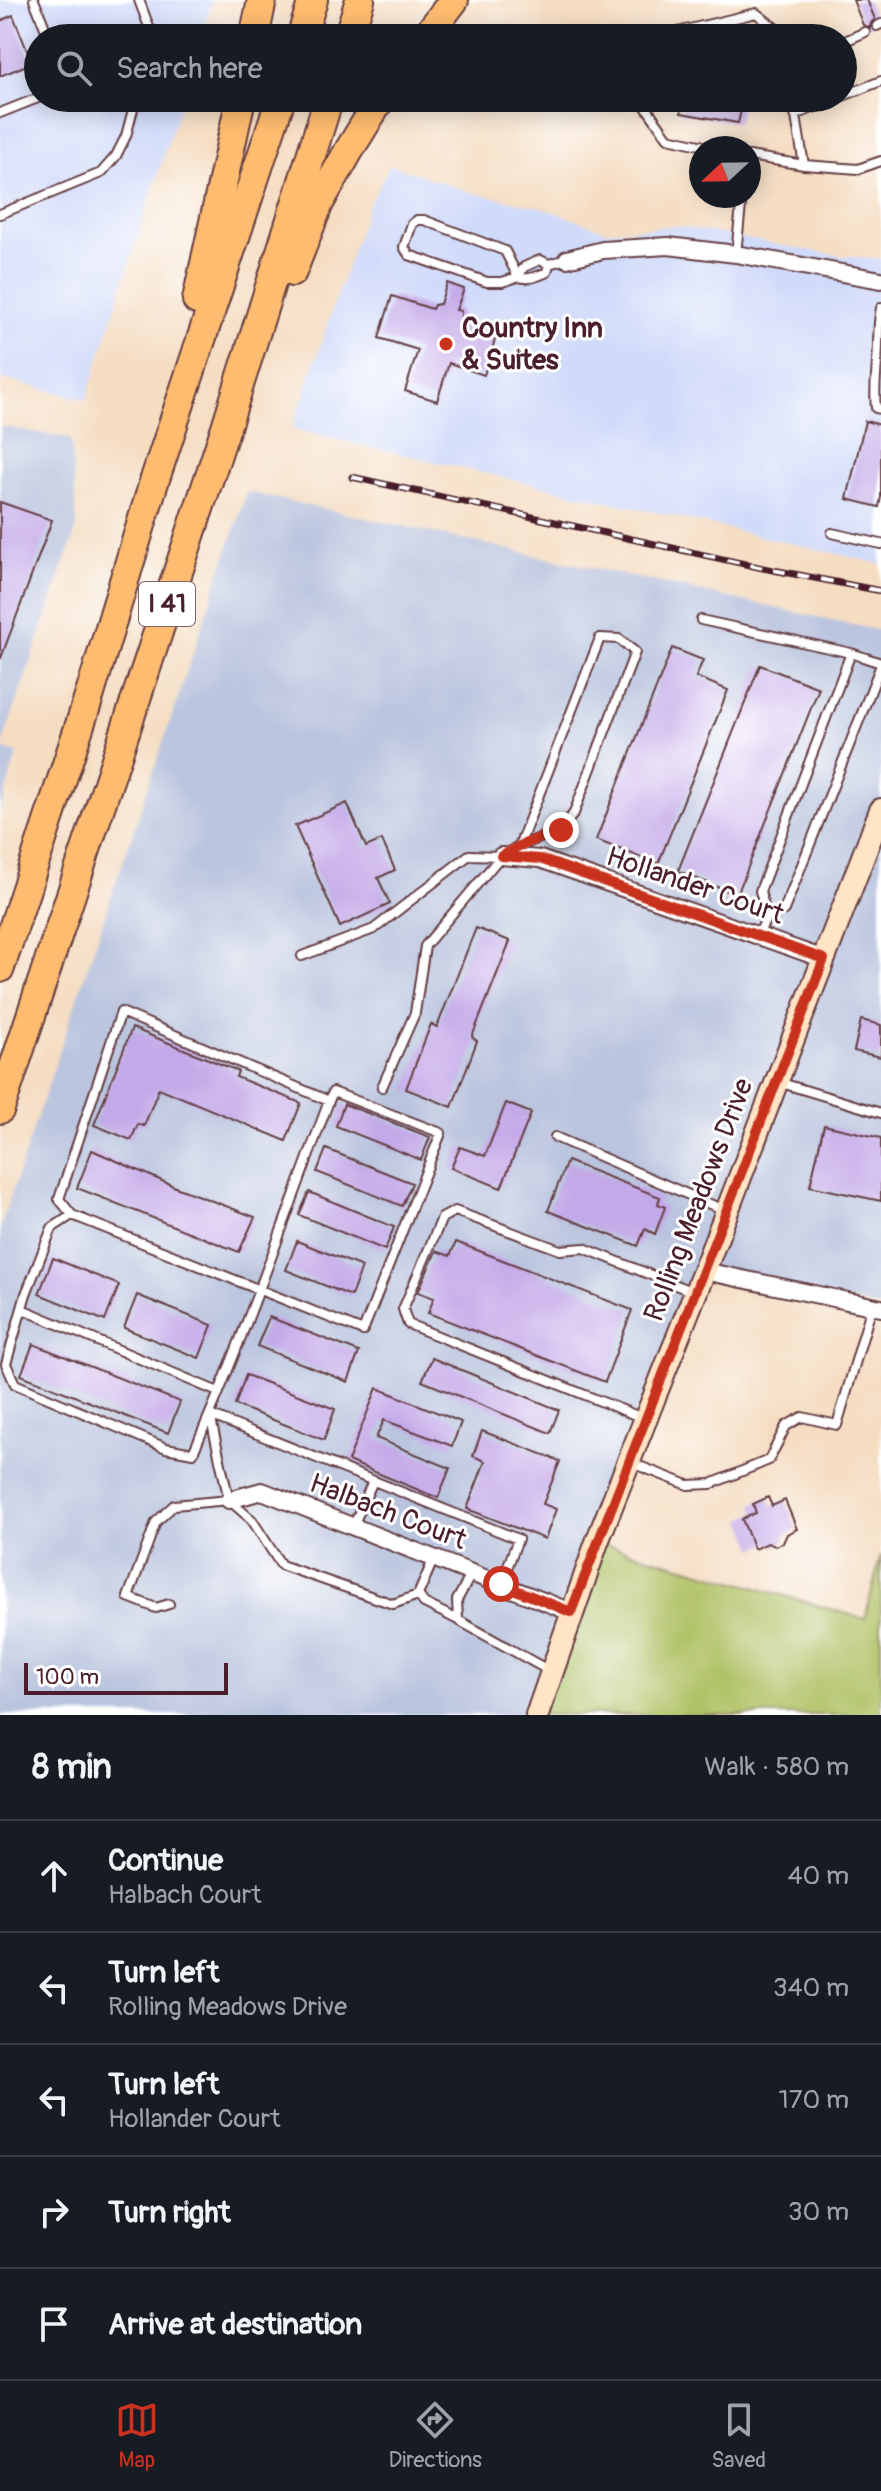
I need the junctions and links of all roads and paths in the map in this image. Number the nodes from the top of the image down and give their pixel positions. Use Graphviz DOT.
graph roads {
  1 [pos="34,0"];
  2 [pos="139,0"];
  3 [pos="262,0"];
  4 [pos="313,0"];
  5 [pos="360,0"];
  6 [pos="454,0"];
  7 [pos="43,24"];
  8 [pos="148,24"];
  9 [pos="257,24"];
  10 [pos="305,24"];
  11 [pos="352,24"];
  12 [pos="436,24"];
  13 [pos="710,24"];
  14 [pos="770,24"];
  15 [pos="865,32"];
  16 [pos="857,36"];
  17 [pos="881,81"];
  18 [pos="857,90"];
  19 [pos="24,104"];
  20 [pos="132,112"];
  21 [pos="238,112"];
  22 [pos="276,112"];
  23 [pos="325,112"];
  24 [pos="372,112"];
  25 [pos="650,112"];
  26 [pos="795,112"];
  27 [pos="802,112"];
  28 [pos="0,113"];
  29 [pos="795,115"];
  30 [pos="689,143"];
  31 [pos="761,158"];
  32 [pos="881,161"];
  33 [pos="804,165"];
  34 [pos="741,208"];
  35 [pos="0,214"];
  36 [pos="736,254"];
  37 [pos="567,259"];
  38 [pos="549,264"];
  39 [pos="518,277"];
  40 [pos="881,280"];
  41 [pos="881,308"];
  42 [pos="881,409"];
  43 [pos="226,427"];
  44 [pos="153,485"];
  45 [pos="832,533"];
  46 [pos="881,544"];
  47 [pos="701,620"];
  48 [pos="851,653"];
  49 [pos="881,664"];
  50 [pos="881,810"];
  51 [pos="519,846"];
  52 [pos="501,856"];
  53 [pos="767,917"];
  54 [pos="758,936"];
  55 [pos="302,956"];
  56 [pos="824,959"];
  57 [pos="0,968"];
  58 [pos="777,1081"];
  59 [pos="382,1087"];
  60 [pos="329,1101"];
  61 [pos="0,1109"];
  62 [pos="881,1113"];
  63 [pos="555,1137"];
  64 [pos="727,1211"];
  65 [pos="72,1215"];
  66 [pos="704,1271"];
  67 [pos="258,1289"];
  68 [pos="695,1293"];
  69 [pos="876,1307"];
  70 [pos="22,1309"];
  71 [pos="218,1392"];
  72 [pos="210,1415"];
  73 [pos="646,1419"];
  74 [pos="629,1462"];
  75 [pos="373,1481"];
  76 [pos="229,1500"];
  77 [pos="353,1527"];
  78 [pos="434,1558"];
  79 [pos="472,1573"];
  80 [pos="501,1584"];
  81 [pos="418,1595"];
  82 [pos="169,1604"];
  83 [pos="571,1612"];
  84 [pos="458,1620"];
  85 [pos="546,1669"];
  86 [pos="526,1715"];
  87 [pos="537,1715"];
  1 -- 7 [label="lane"];
  2 -- 8 [label="lane"];
  3 -- 9 [label="highway"];
  4 -- 10 [label="highway"];
  5 -- 11 [label="highway"];
  6 -- 12 [label="highway"];
  13 -- 14 [label="lane"];
  15 -- 16 [label="lane"];
  17 -- 18 [label="lane"];
  19 -- 28 [label="lane"];
  20 -- 35 [label="lane"];
  21 -- 44 [label="highway"];
  22 -- 44 [label="highway, I 41"];
  23 -- 43 [label="highway, I 41"];
  24 -- 43 [label="highway"];
  25 -- 30 [label="lane"];
  26 -- 29 [label="lane"];
  27 -- 29 [label="lane"];
  29 -- 33 [label="lane"];
  31 -- 33 [label="lane"];
  32 -- 33 [label="lane"];
  34 -- 36 [label="lane"];
  36 -- 37 [label="street"];
  36 -- 40 [label="street"];
  37 -- 38 [label="lane"];
  38 -- 39 [label="lane"];
  38 -- 39 [label="lane"];
  39 -- 39 [label="lane"];
  41 -- 42 [label="lane"];
  43 -- 61 [label="highway, I 41"];
  44 -- 57 [label="highway, I 41"];
  45 -- 46 [label="lane"];
  47 -- 48 [label="lane"];
  48 -- 49 [label="lane"];
  48 -- 53 [label="lane"];
  49 -- 53 [label="lane"];
  50 -- 56 [label="main road, Rolling Meadows Drive"];
  51 -- 51 [label="lane"];
  51 -- 52 [label="lane"];
  52 -- 54 [label="street, Hollander Court"];
  52 -- 55 [label="lane"];
  52 -- 59 [label="lane"];
  53 -- 54 [label="lane"];
  54 -- 56 [label="street, Hollander Court"];
  56 -- 58 [label="main road, Rolling Meadows Drive"];
  58 -- 62 [label="lane"];
  58 -- 64 [label="main road, Rolling Meadows Drive"];
  60 -- 65 [label="lane"];
  60 -- 67 [label="lane"];
  60 -- 67 [label="lane"];
  63 -- 64 [label="lane"];
  64 -- 66 [label="main road, Rolling Meadows Drive"];
  65 -- 67 [label="lane"];
  65 -- 70 [label="lane"];
  66 -- 68 [label="main road, Rolling Meadows Drive"];
  66 -- 69 [label="street"];
  67 -- 71 [label="lane"];
  68 -- 73 [label="main road, Rolling Meadows Drive"];
  68 -- 73 [label="lane"];
  69 -- 74 [label="lane"];
  70 -- 71 [label="lane"];
  70 -- 72 [label="lane"];
  71 -- 72 [label="lane"];
  72 -- 75 [label="lane"];
  72 -- 76 [label="lane"];
  73 -- 74 [label="main road, Rolling Meadows Drive"];
  74 -- 83 [label="main road, Rolling Meadows Drive"];
  75 -- 77 [label="lane"];
  75 -- 80 [label="lane"];
  76 -- 77 [label="street, Halbach Court"];
  76 -- 81 [label="lane"];
  76 -- 82 [label="lane"];
  77 -- 78 [label="street, Halbach Court"];
  78 -- 79 [label="street, Halbach Court"];
  78 -- 81 [label="lane"];
  79 -- 80 [label="street, Halbach Court"];
  79 -- 84 [label="lane"];
  80 -- 83 [label="street, Halbach Court"];
  81 -- 84 [label="lane"];
  83 -- 85 [label="main road, Rolling Meadows Drive"];
  83 -- 87 [label="main road, Rolling Meadows Drive"];
  84 -- 85 [label="lane"];
  85 -- 86 [label="main road, Rolling Meadows Drive"];
}
